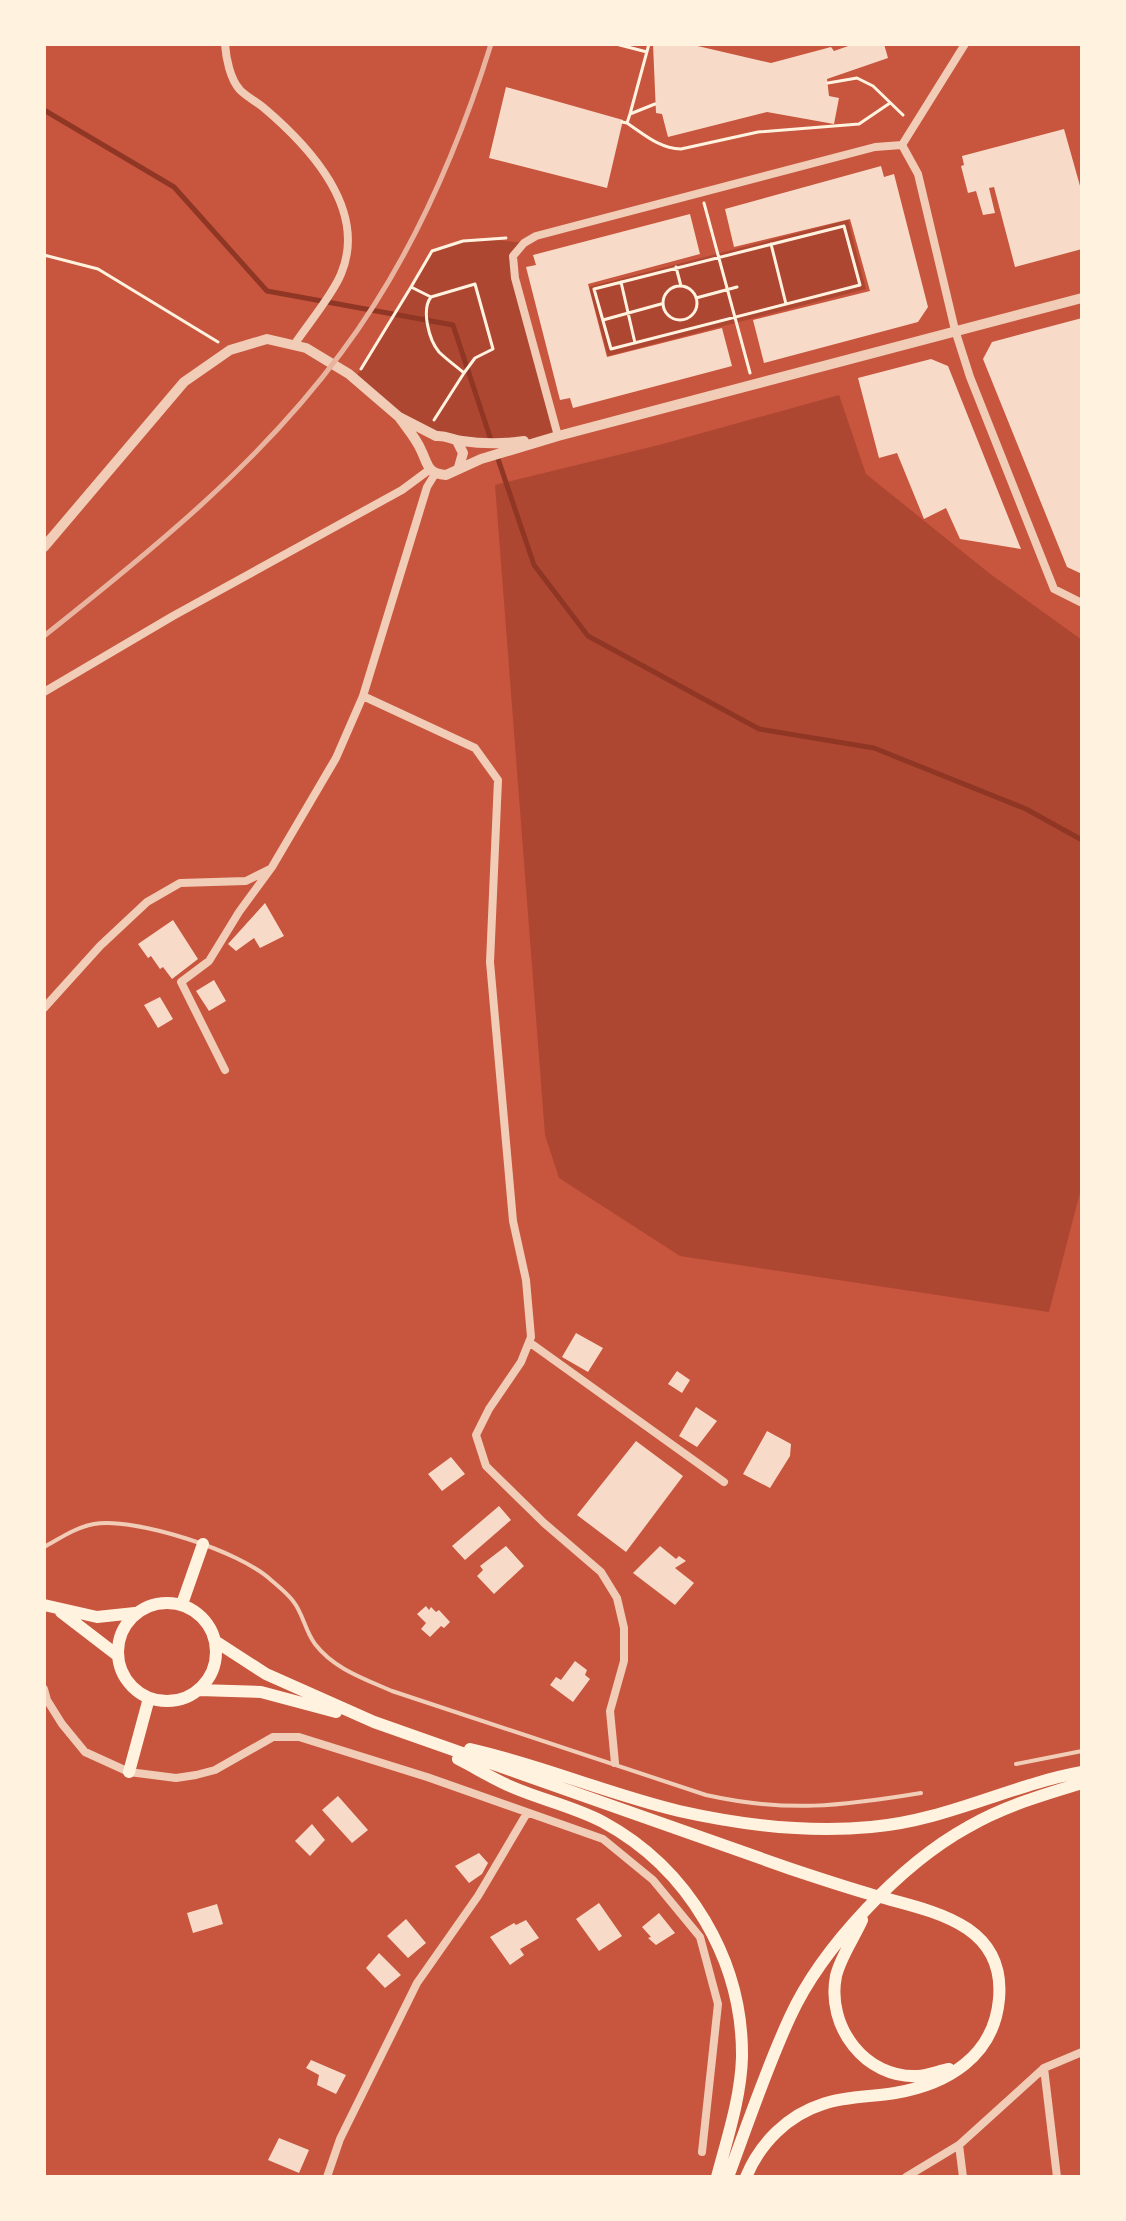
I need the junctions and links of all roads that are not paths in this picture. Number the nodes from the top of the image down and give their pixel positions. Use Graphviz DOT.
graph roads {
  1 [pos="225,44"];
  2 [pos="965,44"];
  3 [pos="902,145"];
  4 [pos="1082,298"];
  5 [pos="955,330"];
  6 [pos="294,345"];
  7 [pos="399,417"];
  8 [pos="436,436"];
  9 [pos="558,436"];
  10 [pos="457,441"];
  11 [pos="423,452"];
  12 [pos="459,467"];
  13 [pos="432,472"];
  14 [pos="44,547"];
  15 [pos="1082,603"];
  16 [pos="44,692"];
  17 [pos="363,696"];
  18 [pos="272,867"];
  19 [pos="44,1008"];
  20 [pos="225,1070"];
  21 [pos="529,1342"];
  22 [pos="724,1482"];
  23 [pos="203,1544"];
  24 [pos="44,1547"];
  25 [pos="182,1604"];
  26 [pos="44,1605"];
  27 [pos="59,1611"];
  28 [pos="135,1613"];
  29 [pos="215,1641"];
  30 [pos="117,1655"];
  31 [pos="44,1689"];
  32 [pos="199,1690"];
  33 [pos="149,1698"];
  34 [pos="374,1722"];
  35 [pos="416,1737"];
  36 [pos="1082,1751"];
  37 [pos="615,1763"];
  38 [pos="1016,1764"];
  39 [pos="129,1772"];
  40 [pos="1082,1772"];
  41 [pos="1082,1783"];
  42 [pos="921,1793"];
  43 [pos="527,1813"];
  44 [pos="867,1910"];
  45 [pos="1082,2052"];
  46 [pos="962,2066"];
  47 [pos="1044,2068"];
  48 [pos="959,2145"];
  49 [pos="702,2152"];
  50 [pos="327,2177"];
  51 [pos="717,2177"];
  52 [pos="728,2177"];
  53 [pos="746,2177"];
  54 [pos="906,2177"];
  55 [pos="963,2177"];
  56 [pos="1057,2177"];
  1 -- 6 [label="street"];
  2 -- 3 [label="street"];
  3 -- 5 [label="street"];
  3 -- 9 [label="street"];
  4 -- 5 [label="street"];
  5 -- 9 [label="street"];
  5 -- 15 [label="street"];
  6 -- 7 [label="street"];
  6 -- 14 [label="street"];
  7 -- 8 [label="street"];
  7 -- 11 [label="street"];
  8 -- 10 [label="street"];
  8 -- 11 [label="street"];
  9 -- 10 [label="street"];
  9 -- 12 [label="street"];
  10 -- 12 [label="street"];
  11 -- 13 [label="street"];
  12 -- 13 [label="street"];
  13 -- 16 [label="street"];
  13 -- 17 [label="street"];
  17 -- 18 [label="street"];
  17 -- 21 [label="street"];
  18 -- 19 [label="street"];
  18 -- 20 [label="street"];
  21 -- 22 [label="street"];
  21 -- 37 [label="street"];
  23 -- 24 [label="lane"];
  23 -- 25 [label="highway"];
  23 -- 37 [label="lane"];
  25 -- 28 [label="highway"];
  25 -- 29 [label="highway"];
  26 -- 27 [label="highway"];
  27 -- 28 [label="highway"];
  27 -- 30 [label="highway"];
  28 -- 30 [label="highway"];
  29 -- 32 [label="highway"];
  29 -- 34 [label="highway"];
  30 -- 33 [label="highway"];
  31 -- 39 [label="street"];
  32 -- 33 [label="highway"];
  32 -- 34 [label="highway"];
  33 -- 39 [label="highway"];
  34 -- 35 [label="highway"];
  35 -- 40 [label="highway"];
  35 -- 46 [label="highway"];
  35 -- 51 [label="highway"];
  36 -- 38 [label="lane"];
  37 -- 42 [label="lane"];
  39 -- 43 [label="street"];
  41 -- 44 [label="highway"];
  43 -- 49 [label="street"];
  43 -- 50 [label="street"];
  44 -- 46 [label="highway"];
  44 -- 52 [label="highway"];
  45 -- 47 [label="street"];
  46 -- 53 [label="highway"];
  47 -- 48 [label="street"];
  47 -- 56 [label="street"];
  48 -- 54 [label="street"];
  48 -- 55 [label="street"];
}
